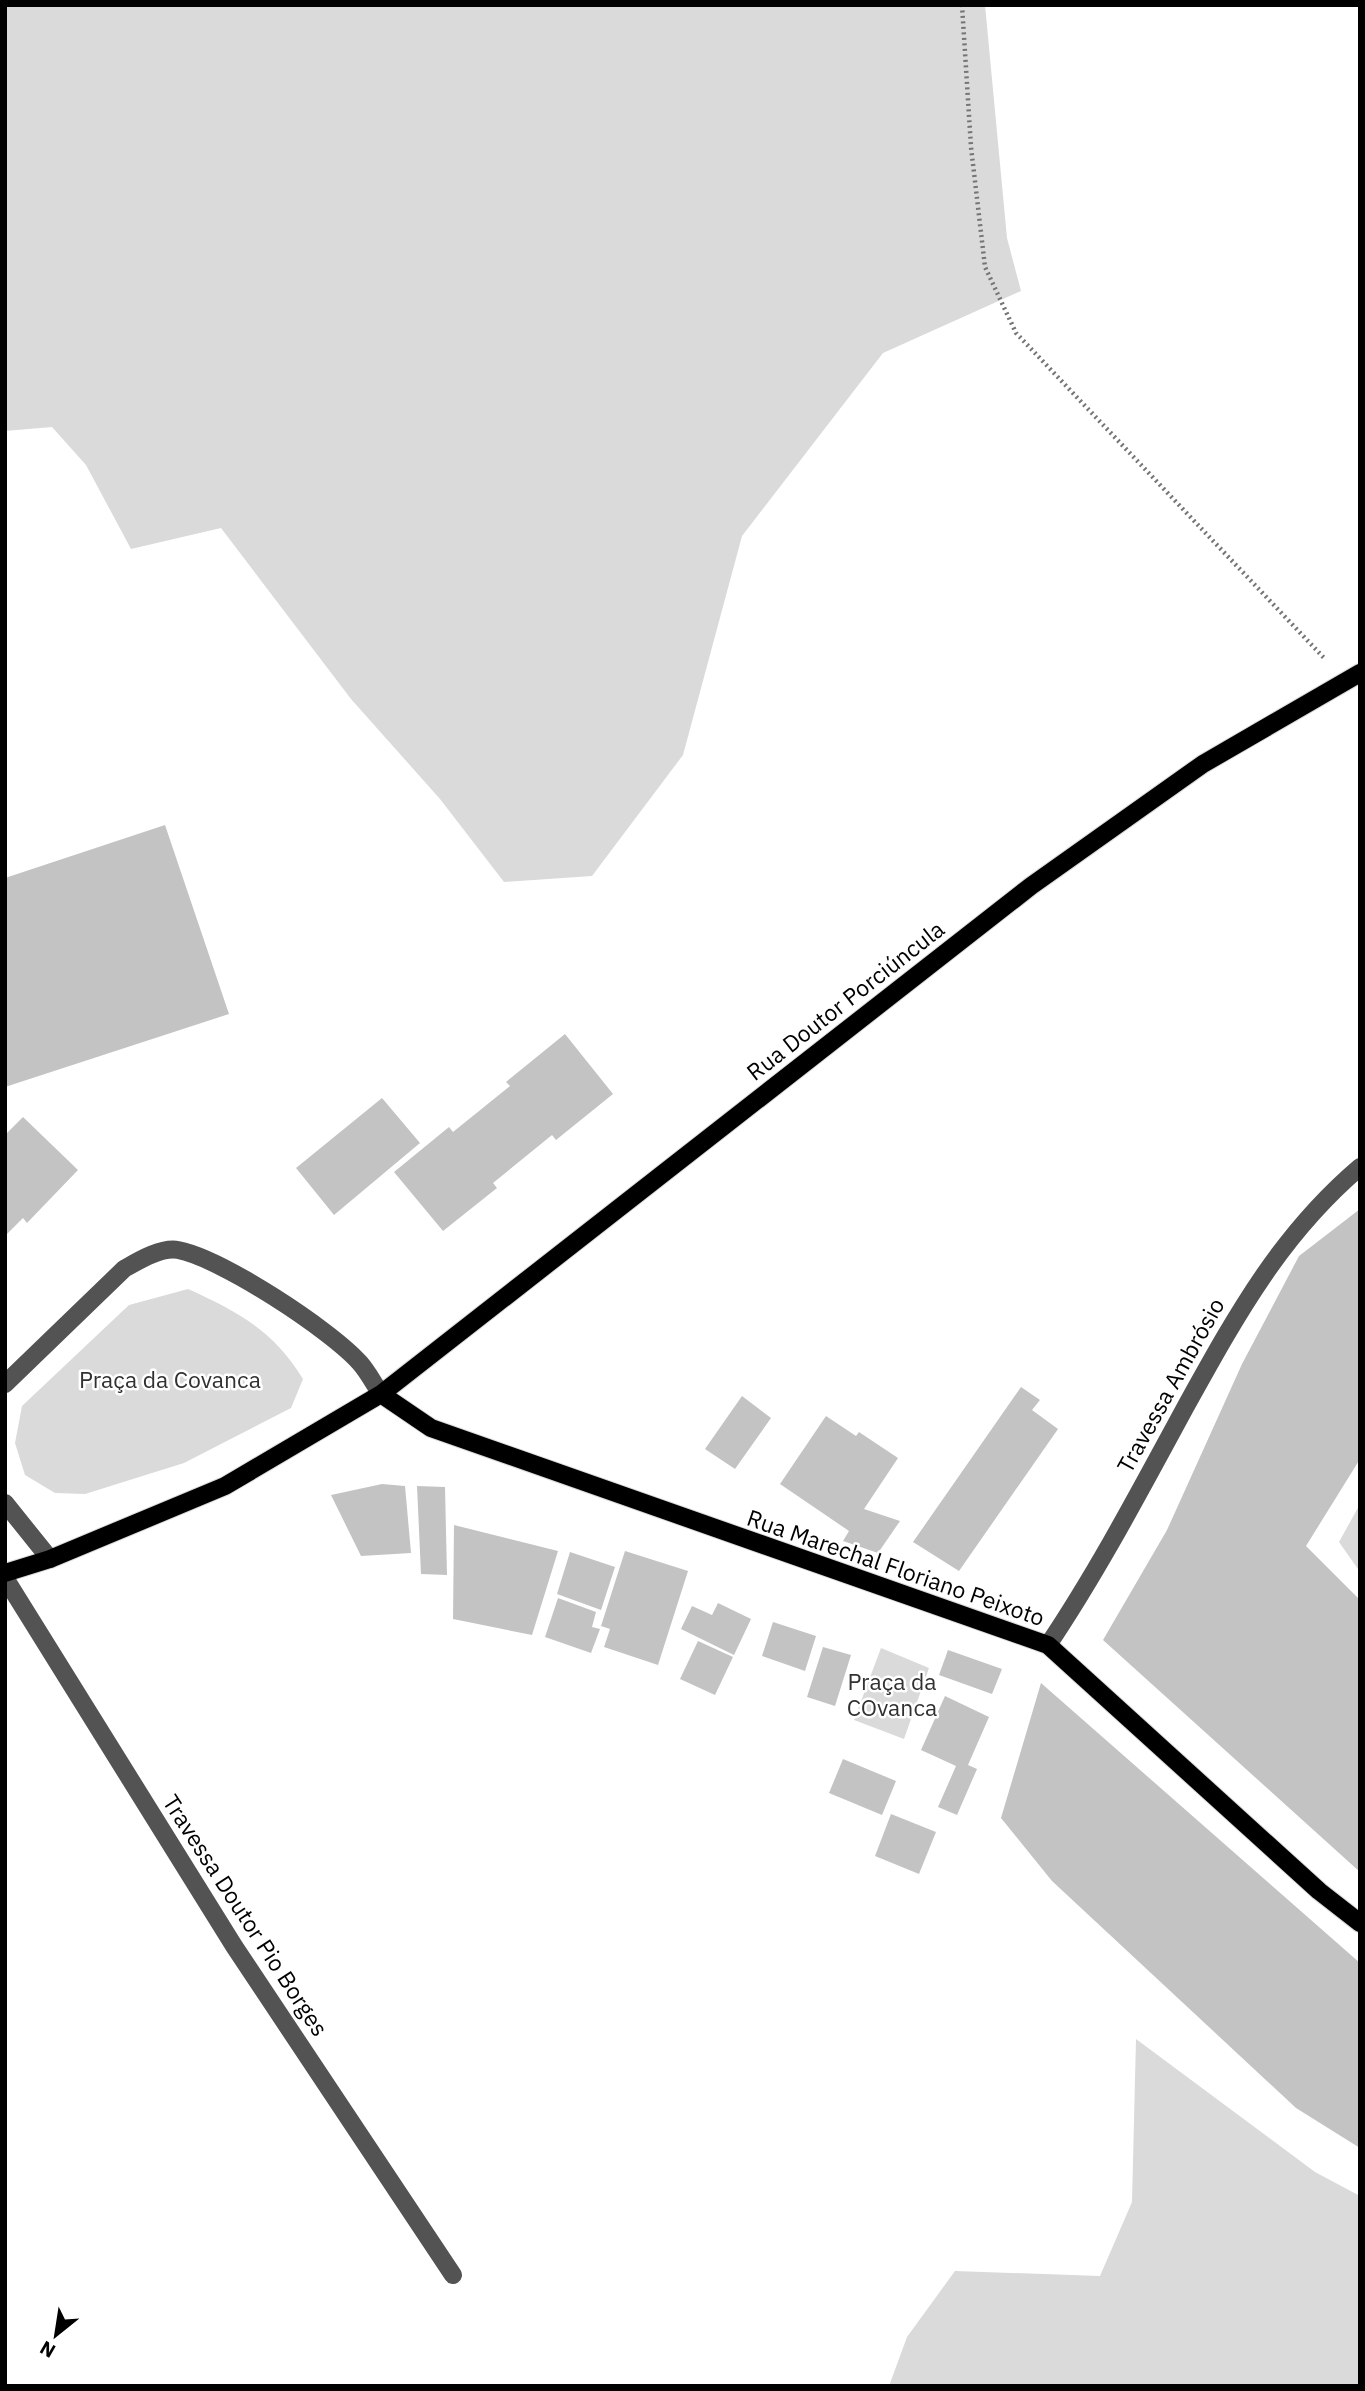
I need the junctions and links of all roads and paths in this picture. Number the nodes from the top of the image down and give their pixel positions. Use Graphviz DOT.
graph roads {
  1 [pos="962,5"];
  2 [pos="1353,676"];
  3 [pos="1360,1167"];
  4 [pos="5,1384"];
  5 [pos="380,1394"];
  6 [pos="5,1503"];
  7 [pos="50,1559"];
  8 [pos="5,1575"];
  9 [pos="1048,1645"];
  10 [pos="1360,1923"];
  11 [pos="453,2275"];
  1 -- 2 [label="path"];
  2 -- 5 [label="main road, Rua Doutor Porciúncula"];
  3 -- 9 [label="street, Travessa Ambrósio"];
  4 -- 5 [label="street"];
  5 -- 7 [label="main road, Rua Doutor Porciúncula"];
  5 -- 9 [label="main road, Rua Marechal Floriano Peixoto"];
  6 -- 7 [label="street"];
  7 -- 8 [label="main road, Rua Doutor Porciúncula"];
  8 -- 11 [label="street, Travessa Doutor Pio Borges"];
  9 -- 10 [label="main road, Rua Marechal Floriano Peixoto"];
}
